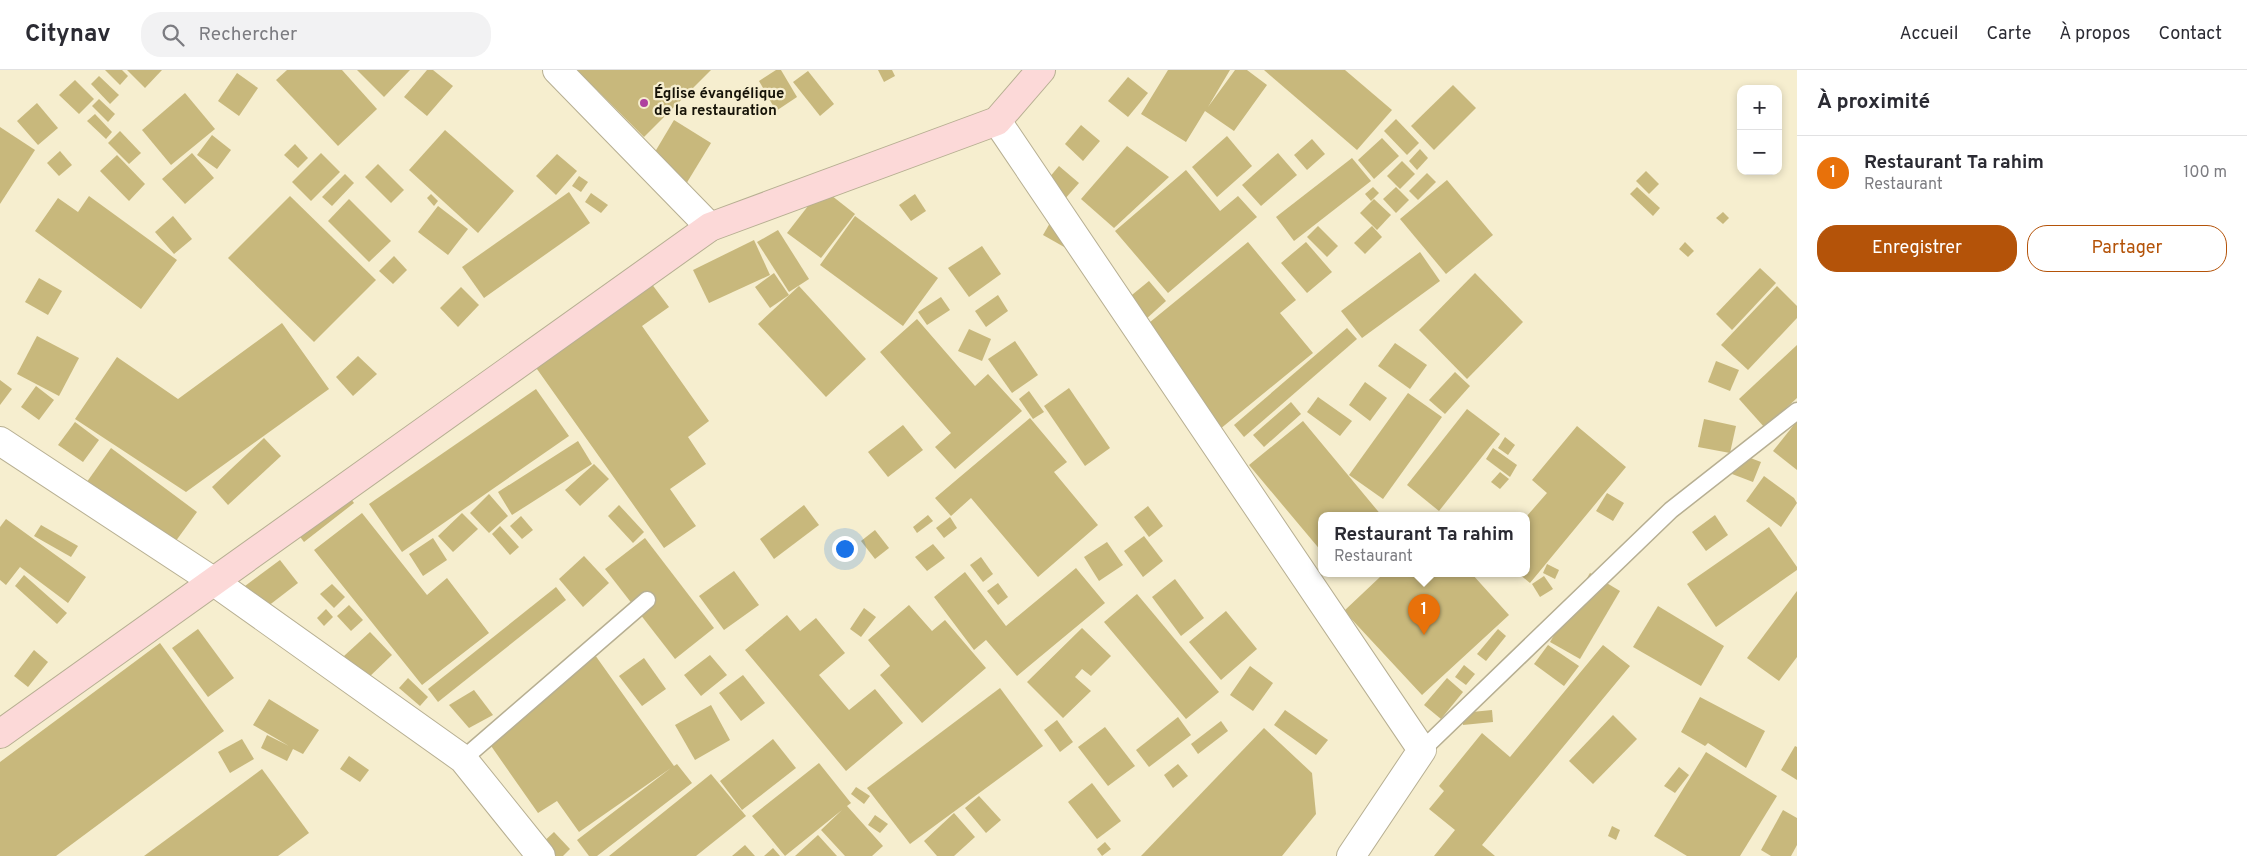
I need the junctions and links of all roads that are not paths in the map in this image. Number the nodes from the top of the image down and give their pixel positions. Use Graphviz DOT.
graph roads {
  1 [pos="557,70"];
  2 [pos="1041,70"];
  3 [pos="998,121"];
  4 [pos="710,227"];
  5 [pos="1797,412"];
  6 [pos="0,441"];
  7 [pos="213,581"];
  8 [pos="647,600"];
  9 [pos="0,734"];
  10 [pos="1422,750"];
  11 [pos="462,759"];
  12 [pos="541,856"];
  13 [pos="1351,856"];
  1 -- 4 [label="street"];
  2 -- 3 [label="street"];
  3 -- 4 [label="street"];
  3 -- 10 [label="street"];
  4 -- 7 [label="street"];
  5 -- 10 [label="lane"];
  6 -- 7 [label="street"];
  7 -- 9 [label="street"];
  7 -- 11 [label="street"];
  8 -- 11 [label="lane"];
  10 -- 13 [label="street"];
  11 -- 12 [label="street"];
}
